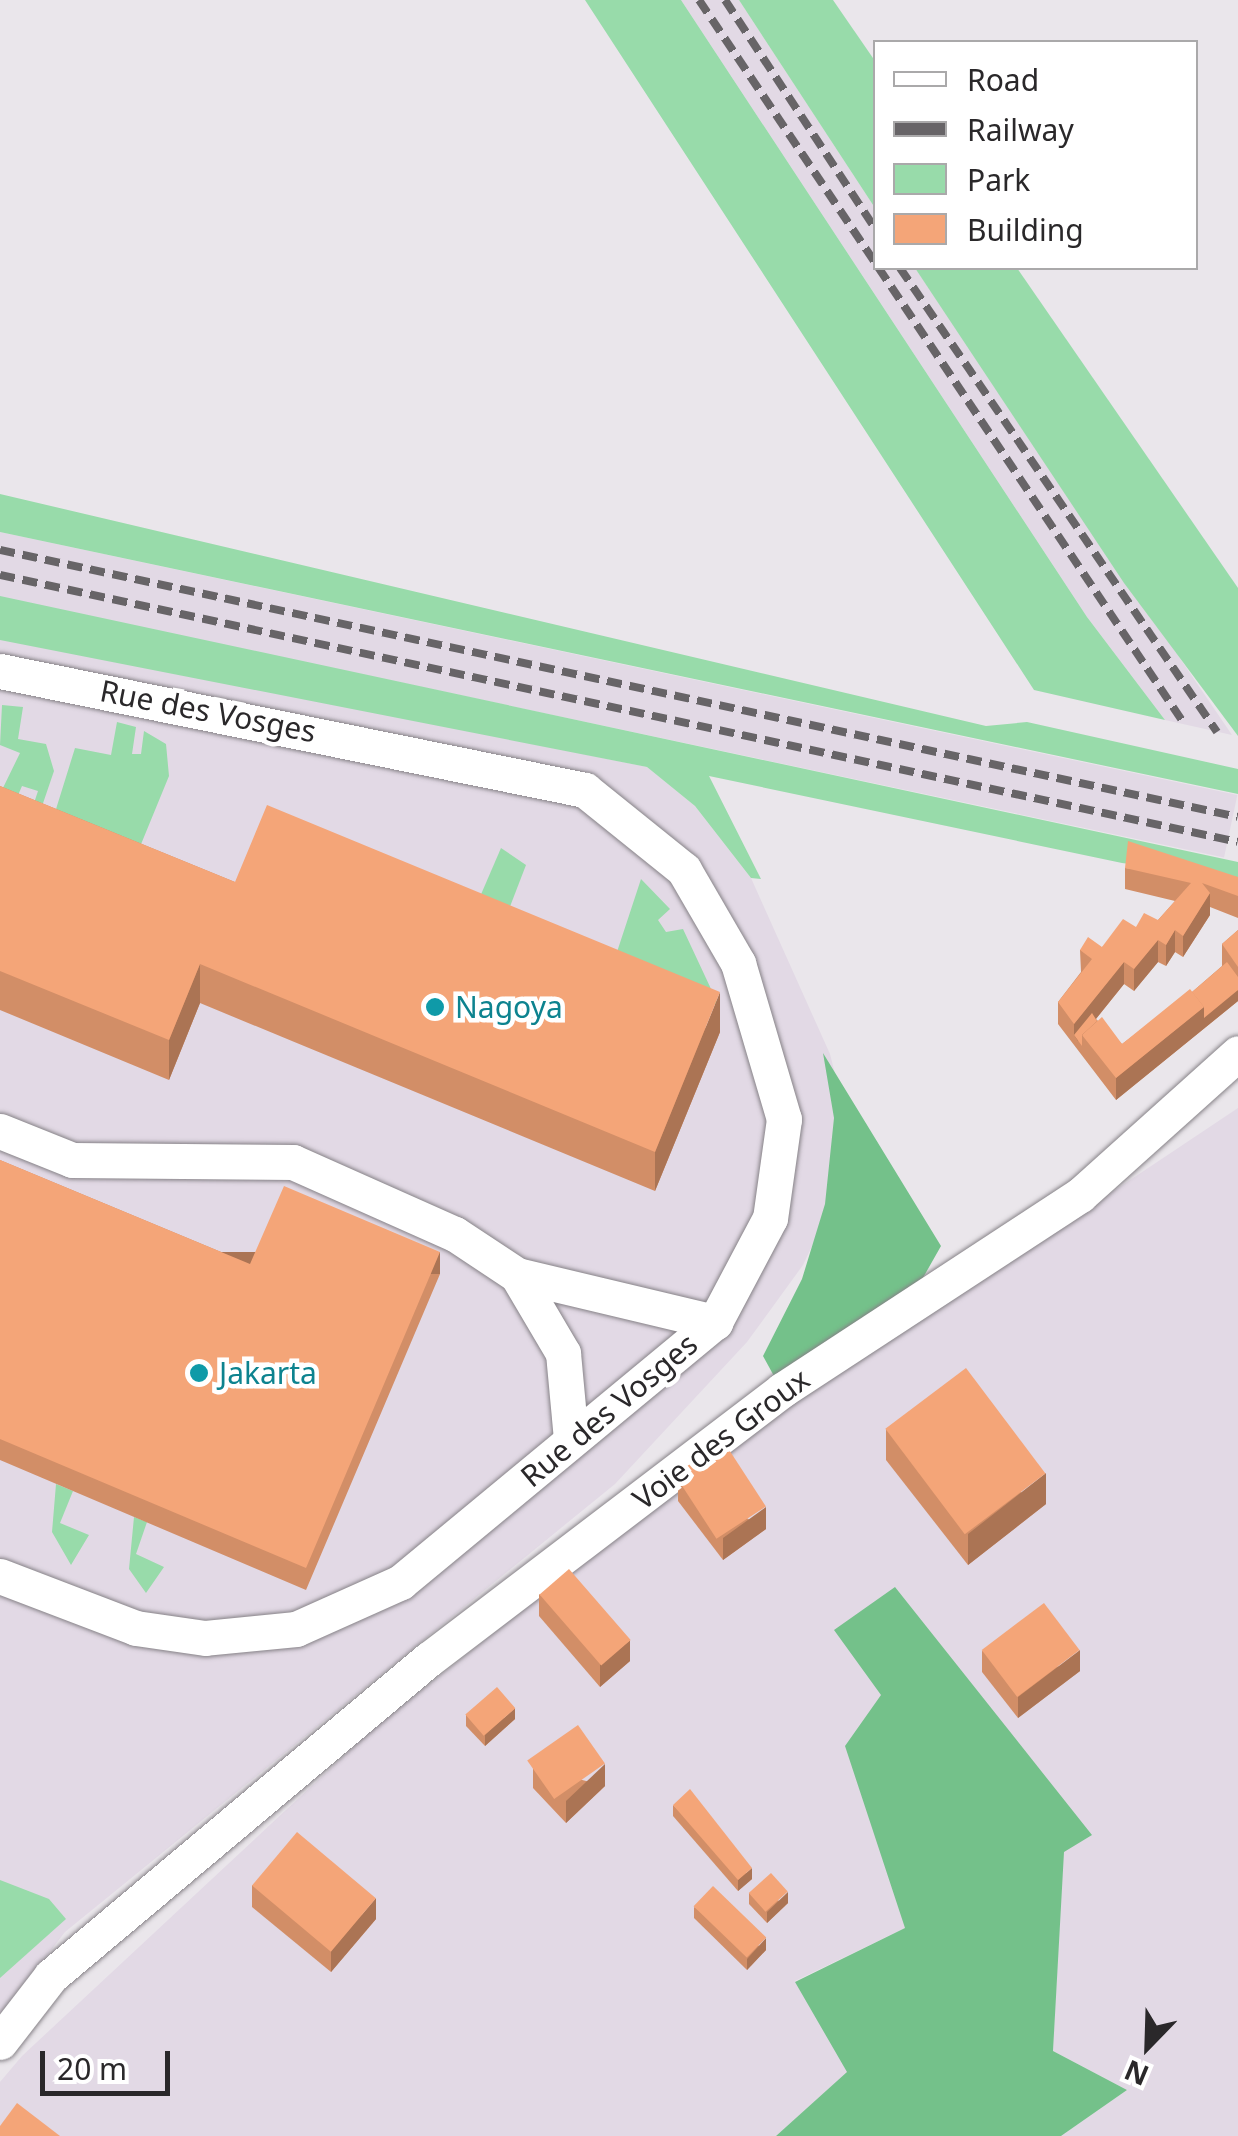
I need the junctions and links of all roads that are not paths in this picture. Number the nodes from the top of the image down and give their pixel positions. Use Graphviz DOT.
graph roads {
  1 [pos="0,671"];
  2 [pos="1238,1054"];
  3 [pos="0,1131"];
  4 [pos="517,1275"];
  5 [pos="715,1322"];
  6 [pos="571,1440"];
  7 [pos="0,1576"];
  8 [pos="0,2042"];
  1 -- 5 [label="street, Rue des Vosges"];
  2 -- 8 [label="street, Voie des Groux"];
  3 -- 4 [label="street"];
  4 -- 5 [label="street"];
  4 -- 6 [label="street"];
  5 -- 6 [label="street, Rue des Vosges"];
  6 -- 7 [label="street, Rue des Vosges"];
}
